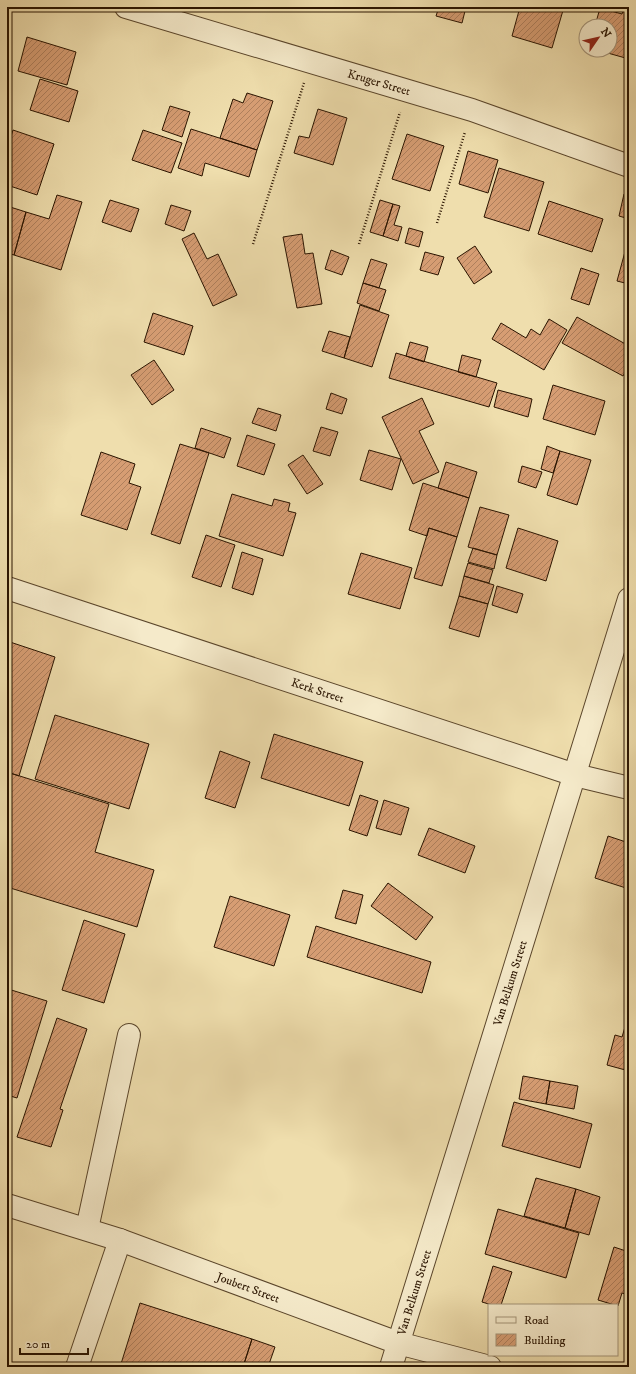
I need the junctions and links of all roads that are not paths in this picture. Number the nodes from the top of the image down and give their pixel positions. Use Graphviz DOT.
graph roads {
  1 [pos="126,7"];
  2 [pos="629,166"];
  3 [pos="7,588"];
  4 [pos="629,599"];
  5 [pos="575,775"];
  6 [pos="629,788"];
  7 [pos="129,1035"];
  8 [pos="7,1205"];
  9 [pos="87,1229"];
  10 [pos="120,1240"];
  11 [pos="398,1343"];
  12 [pos="77,1367"];
  13 [pos="391,1367"];
  14 [pos="490,1367"];
  1 -- 2 [label="street, Kruger Street"];
  3 -- 5 [label="street, Kerk Street"];
  4 -- 5 [label="street, Van Belkum Street"];
  5 -- 6 [label="street, Kerk Street"];
  5 -- 11 [label="street, Van Belkum Street"];
  7 -- 9 [label="street"];
  8 -- 9 [label="street, Joubert Street"];
  9 -- 10 [label="street, Joubert Street"];
  10 -- 11 [label="street, Joubert Street"];
  10 -- 12 [label="street"];
  11 -- 13 [label="street, Van Belkum Street"];
  11 -- 14 [label="street, Joubert Street"];
}
